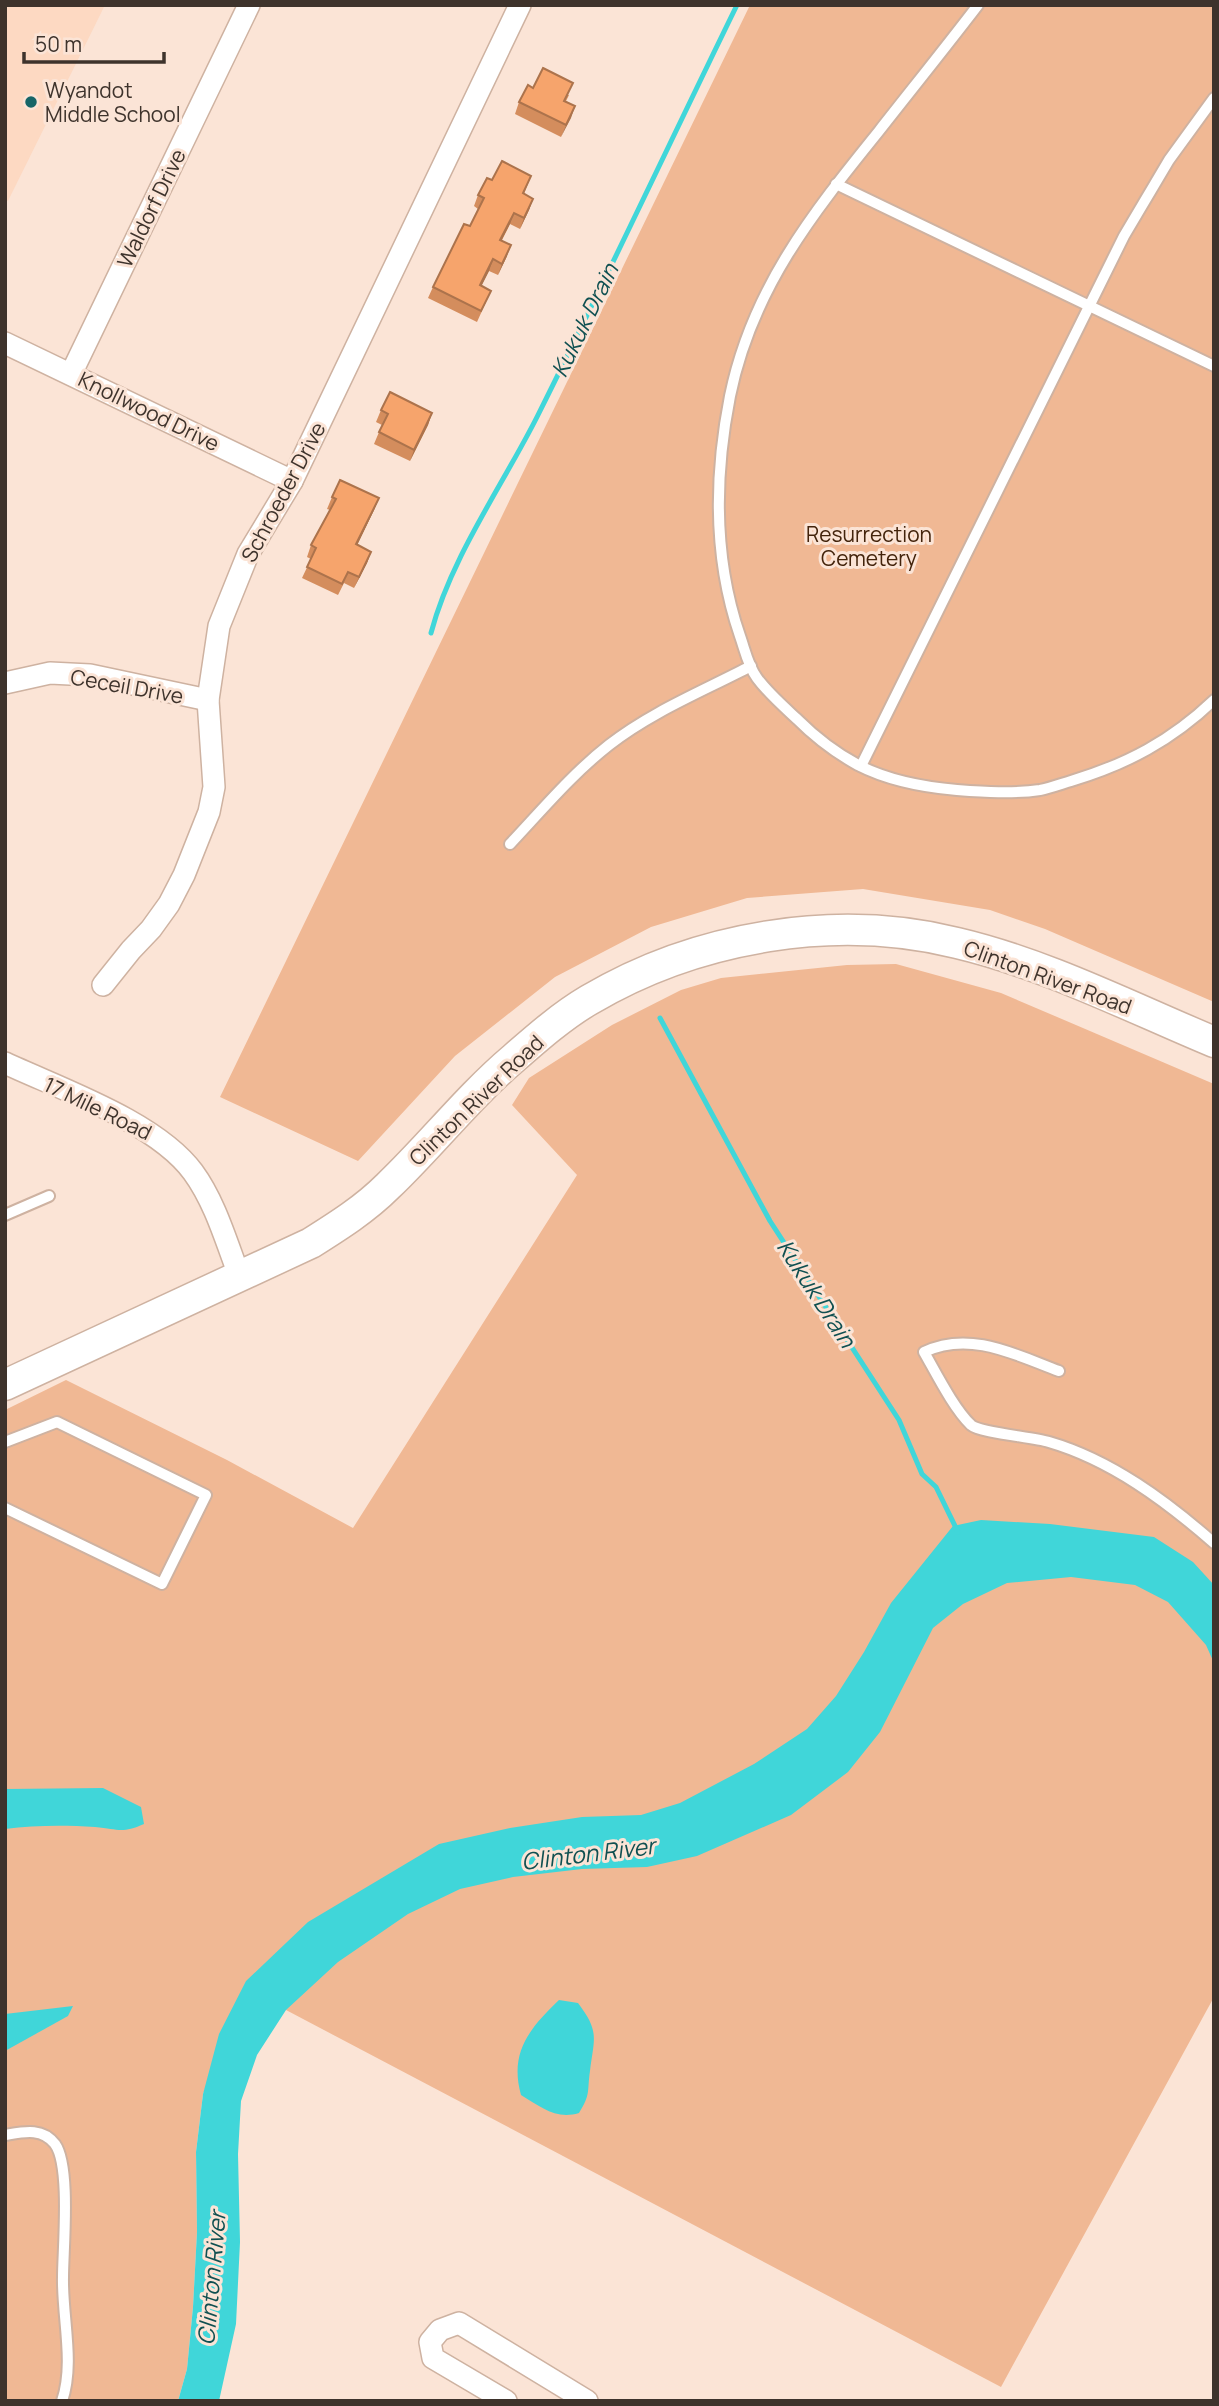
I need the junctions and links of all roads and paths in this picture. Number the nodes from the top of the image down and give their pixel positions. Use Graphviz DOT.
graph roads {
  1 [pos="249,5"];
  2 [pos="520,5"];
  3 [pos="978,5"];
  4 [pos="1214,98"];
  5 [pos="836,184"];
  6 [pos="1088,306"];
  7 [pos="5,343"];
  8 [pos="1214,366"];
  9 [pos="71,374"];
  10 [pos="292,481"];
  11 [pos="751,666"];
  12 [pos="5,683"];
  13 [pos="208,700"];
  14 [pos="1214,700"];
  15 [pos="861,766"];
  16 [pos="510,844"];
  17 [pos="103,985"];
  18 [pos="1214,1042"];
  19 [pos="5,1063"];
  20 [pos="49,1196"];
  21 [pos="5,1215"];
  22 [pos="240,1275"];
  23 [pos="1059,1371"];
  24 [pos="5,1385"];
  25 [pos="5,1441"];
  26 [pos="5,1508"];
  27 [pos="1214,1543"];
  28 [pos="5,2135"];
  29 [pos="62,2401"];
  30 [pos="506,2401"];
  31 [pos="587,2401"];
  1 -- 9 [label="street, Waldorf Drive"];
  2 -- 10 [label="street, Schroeder Drive"];
  3 -- 5 [label="lane"];
  4 -- 6 [label="lane"];
  5 -- 6 [label="lane"];
  5 -- 11 [label="lane"];
  6 -- 8 [label="lane"];
  6 -- 15 [label="lane"];
  7 -- 9 [label="street, Knollwood Drive"];
  9 -- 10 [label="street, Knollwood Drive"];
  10 -- 13 [label="street, Schroeder Drive"];
  11 -- 15 [label="lane"];
  11 -- 16 [label="lane"];
  12 -- 13 [label="street, Ceceil Drive"];
  13 -- 17 [label="street, Schroeder Drive"];
  14 -- 15 [label="lane"];
  18 -- 22 [label="street, Clinton River Road"];
  19 -- 22 [label="street, 17 Mile Road"];
  20 -- 21 [label="lane"];
  22 -- 24 [label="street, Clinton River Road"];
  23 -- 27 [label="lane"];
  25 -- 26 [label="lane"];
  28 -- 29 [label="lane"];
  30 -- 31 [label="street"];
}
